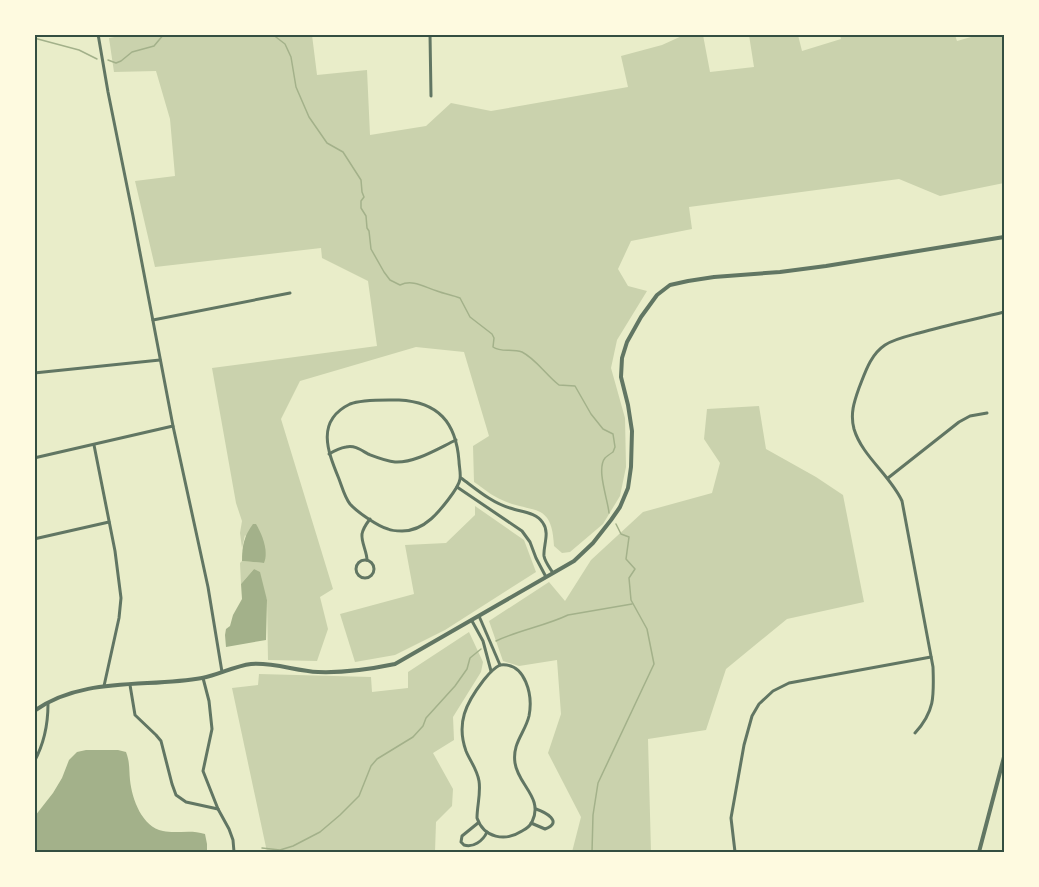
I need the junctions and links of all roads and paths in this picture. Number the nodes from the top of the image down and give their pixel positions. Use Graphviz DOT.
graph roads {
  1 [pos="98,34"];
  2 [pos="430,34"];
  3 [pos="431,96"];
  4 [pos="1005,237"];
  5 [pos="290,293"];
  6 [pos="1005,312"];
  7 [pos="153,320"];
  8 [pos="160,360"];
  9 [pos="34,373"];
  10 [pos="987,413"];
  11 [pos="173,426"];
  12 [pos="456,440"];
  13 [pos="94,445"];
  14 [pos="329,454"];
  15 [pos="34,458"];
  16 [pos="460,478"];
  17 [pos="888,478"];
  18 [pos="457,488"];
  19 [pos="370,519"];
  20 [pos="109,522"];
  21 [pos="34,538"];
  22 [pos="368,560"];
  23 [pos="553,573"];
  24 [pos="546,577"];
  25 [pos="479,616"];
  26 [pos="472,621"];
  27 [pos="931,657"];
  28 [pos="500,665"];
  29 [pos="491,671"];
  30 [pos="222,672"];
  31 [pos="203,678"];
  32 [pos="130,685"];
  33 [pos="104,686"];
  34 [pos="48,702"];
  35 [pos="34,711"];
  36 [pos="915,733"];
  37 [pos="1005,757"];
  38 [pos="34,762"];
  39 [pos="218,809"];
  40 [pos="535,809"];
  41 [pos="478,823"];
  42 [pos="531,823"];
  43 [pos="487,832"];
  44 [pos="234,852"];
  45 [pos="735,852"];
  46 [pos="980,852"];
  1 -- 7 [label="street"];
  2 -- 3 [label="street"];
  4 -- 23 [label="street"];
  5 -- 7 [label="street"];
  6 -- 17 [label="street"];
  7 -- 8 [label="street"];
  8 -- 9 [label="street"];
  8 -- 11 [label="street"];
  10 -- 17 [label="street"];
  11 -- 13 [label="street"];
  11 -- 30 [label="street"];
  12 -- 14 [label="street"];
  12 -- 14 [label="street"];
  12 -- 16 [label="street"];
  13 -- 15 [label="street"];
  13 -- 20 [label="street"];
  14 -- 19 [label="street"];
  16 -- 18 [label="street"];
  16 -- 23 [label="street"];
  17 -- 27 [label="street"];
  18 -- 19 [label="street"];
  18 -- 24 [label="street"];
  19 -- 22 [label="street"];
  20 -- 21 [label="street"];
  20 -- 33 [label="street"];
  22 -- 22 [label="street"];
  23 -- 24 [label="street"];
  24 -- 25 [label="street"];
  25 -- 26 [label="street"];
  25 -- 28 [label="street"];
  26 -- 29 [label="street"];
  26 -- 30 [label="street"];
  27 -- 36 [label="street"];
  27 -- 45 [label="street"];
  28 -- 29 [label="street"];
  28 -- 40 [label="street"];
  29 -- 41 [label="street"];
  30 -- 31 [label="street"];
  31 -- 32 [label="street"];
  31 -- 39 [label="street"];
  32 -- 33 [label="street"];
  32 -- 39 [label="street"];
  33 -- 34 [label="street"];
  34 -- 35 [label="street"];
  34 -- 38 [label="street"];
  37 -- 46 [label="street"];
  39 -- 44 [label="street"];
  40 -- 42 [label="street"];
  40 -- 42 [label="street"];
  41 -- 43 [label="street"];
  41 -- 43 [label="street"];
  42 -- 43 [label="street"];
}
